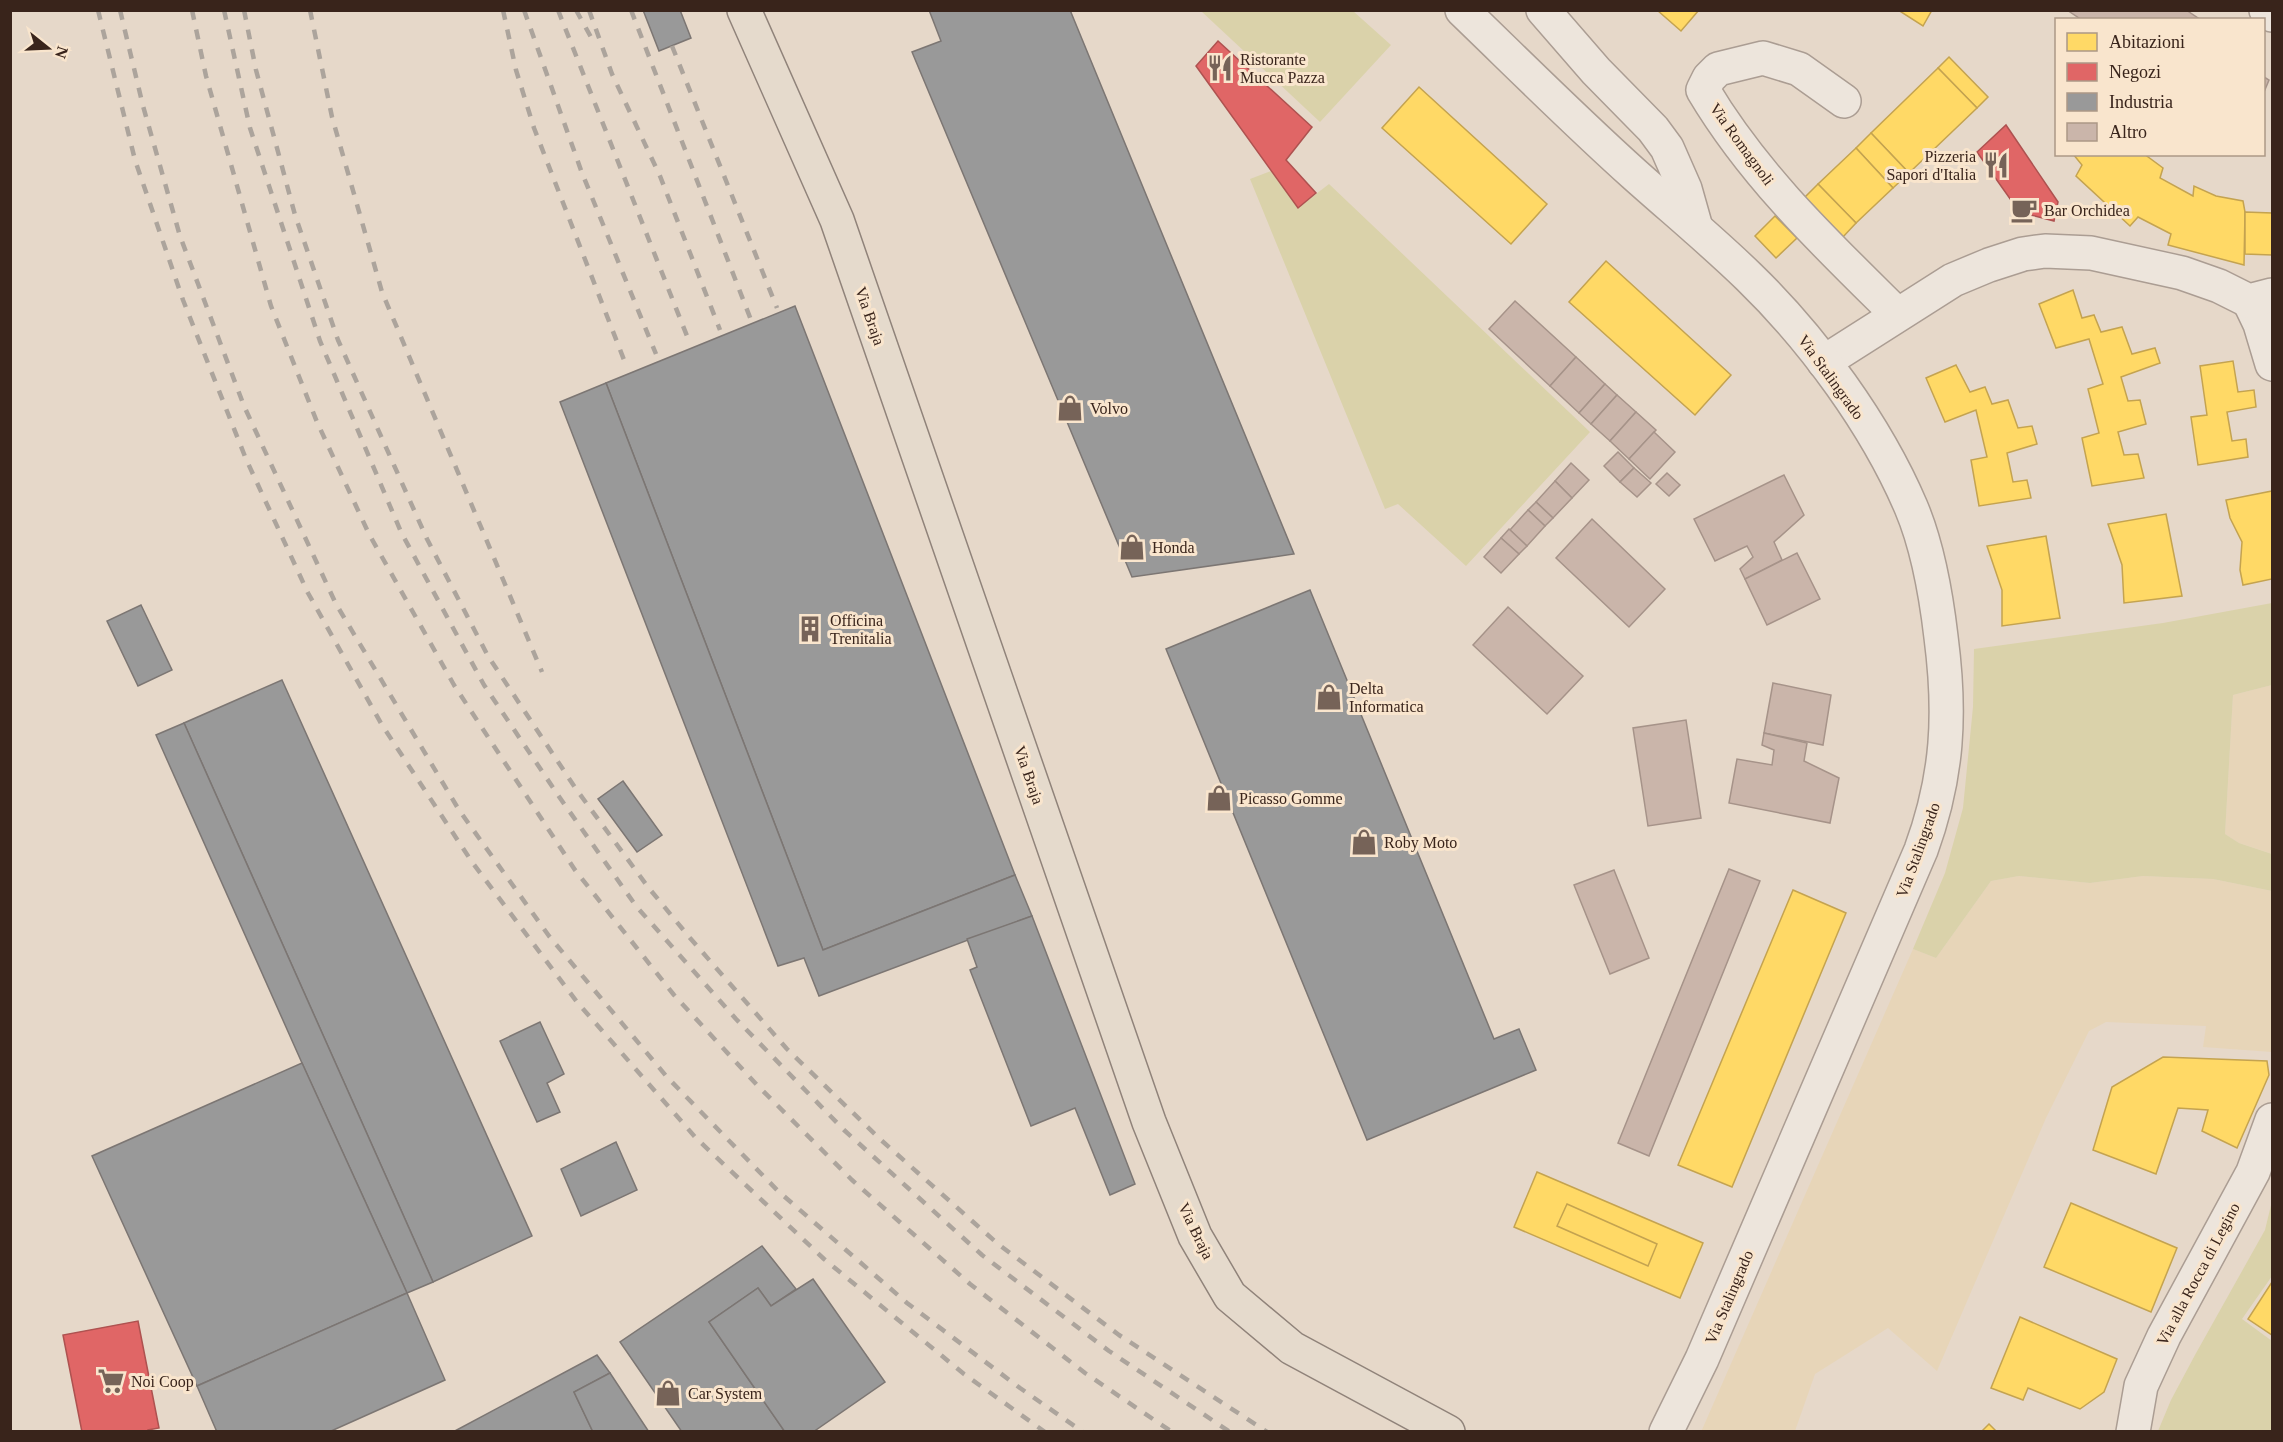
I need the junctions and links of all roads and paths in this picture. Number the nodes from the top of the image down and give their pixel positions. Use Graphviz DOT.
graph roads {
  1 [pos="744,10"];
  2 [pos="1462,10"];
  3 [pos="1543,10"];
  4 [pos="2266,10"];
  5 [pos="2272,15"];
  6 [pos="1844,101"];
  7 [pos="1696,228"];
  8 [pos="2261,298"];
  9 [pos="1897,314"];
  10 [pos="1824,362"];
  11 [pos="2272,364"];
  12 [pos="2272,1120"];
  13 [pos="1448,1431"];
  14 [pos="1666,1431"];
  15 [pos="2133,1431"];
  1 -- 13 [label="main road, Via Braja"];
  2 -- 7 [label="street, Via Stalingrado"];
  3 -- 7 [label="street, Via Stalingrado"];
  4 -- 5 [label="street"];
  6 -- 9 [label="street, Via Romagnoli"];
  7 -- 10 [label="street, Via Stalingrado"];
  8 -- 9 [label="street"];
  8 -- 11 [label="street"];
  9 -- 10 [label="street"];
  10 -- 14 [label="street, Via Stalingrado"];
  12 -- 15 [label="street, Via alla Rocca di Legino"];
}
